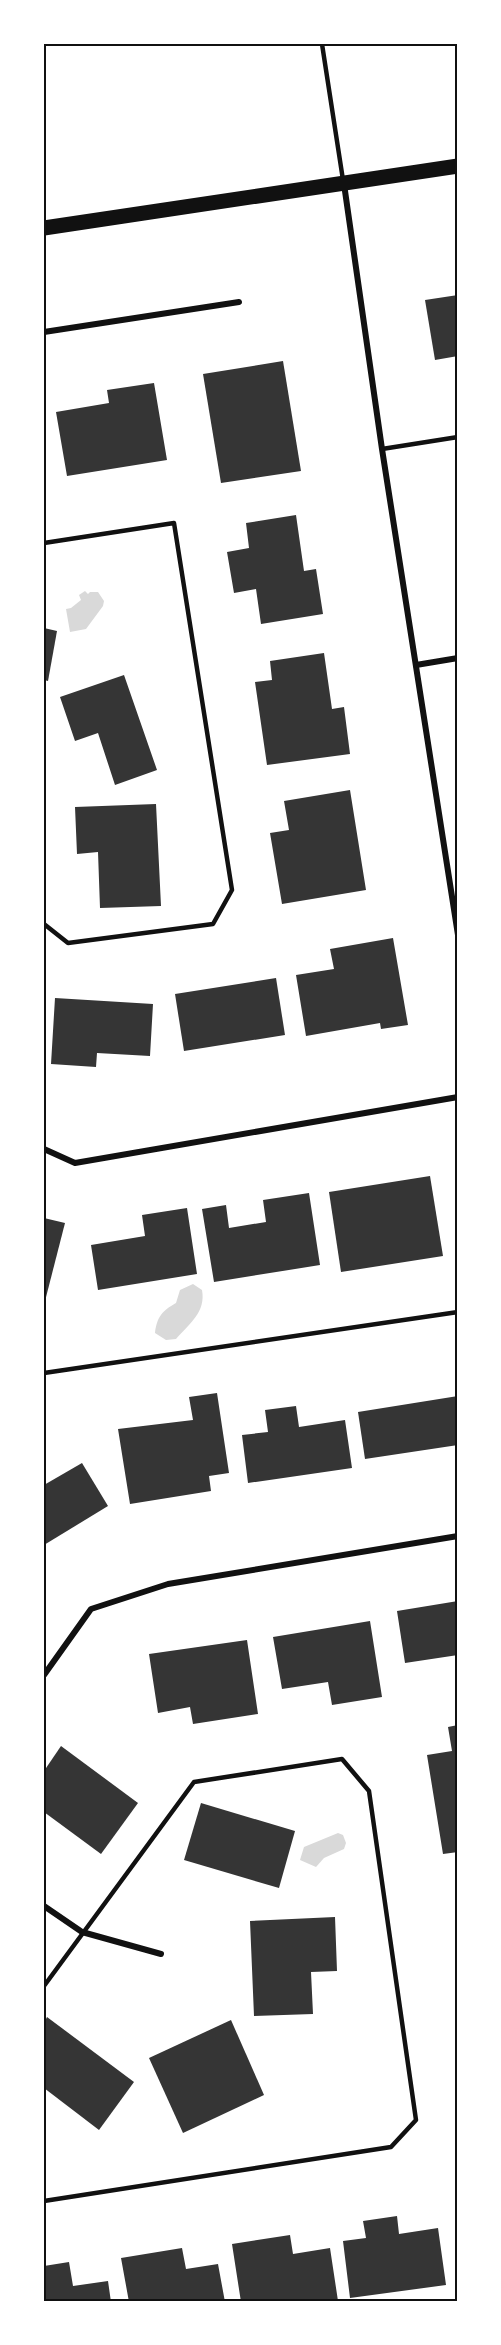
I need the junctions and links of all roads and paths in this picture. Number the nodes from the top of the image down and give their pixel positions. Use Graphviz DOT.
graph roads {
  1 [pos="322,44"];
  2 [pos="458,166"];
  3 [pos="344,183"];
  4 [pos="44,228"];
  5 [pos="239,302"];
  6 [pos="44,332"];
  7 [pos="458,437"];
  8 [pos="382,449"];
  9 [pos="44,543"];
  10 [pos="458,658"];
  11 [pos="416,665"];
  12 [pos="458,876"];
  13 [pos="449,878"];
  14 [pos="44,924"];
  15 [pos="458,935"];
  16 [pos="458,1097"];
  17 [pos="44,1149"];
  18 [pos="458,1312"];
  19 [pos="44,1373"];
  20 [pos="458,1536"];
  21 [pos="44,1675"];
  22 [pos="44,1906"];
  23 [pos="82,1932"];
  24 [pos="161,1954"];
  25 [pos="44,1986"];
  26 [pos="44,2201"];
  1 -- 3 [label="lane"];
  2 -- 3 [label="main road"];
  3 -- 4 [label="main road"];
  3 -- 8 [label="street"];
  5 -- 6 [label="street"];
  7 -- 8 [label="lane"];
  8 -- 11 [label="street"];
  9 -- 14 [label="lane"];
  10 -- 11 [label="street"];
  11 -- 13 [label="street"];
  12 -- 13 [label="lane"];
  13 -- 15 [label="street"];
  16 -- 17 [label="street"];
  18 -- 19 [label="lane"];
  20 -- 21 [label="street"];
  22 -- 23 [label="street"];
  23 -- 24 [label="street"];
  23 -- 25 [label="lane"];
  23 -- 26 [label="lane"];
}
